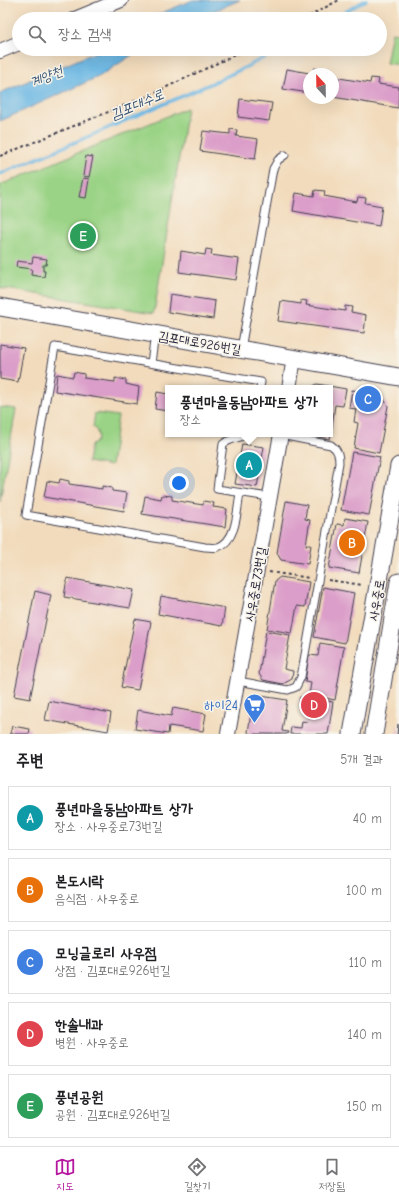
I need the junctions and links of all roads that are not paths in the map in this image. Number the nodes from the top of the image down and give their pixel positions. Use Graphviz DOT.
graph roads {
  1 [pos="121,0"];
  2 [pos="92,12"];
  3 [pos="12,46"];
  4 [pos="0,51"];
  5 [pos="285,155"];
  6 [pos="0,307"];
  7 [pos="155,334"];
  8 [pos="241,349"];
  9 [pos="294,358"];
  10 [pos="151,363"];
  11 [pos="399,377"];
  12 [pos="260,385"];
  13 [pos="290,385"];
  14 [pos="240,437"];
  15 [pos="281,437"];
  16 [pos="291,437"];
  17 [pos="399,466"];
  18 [pos="240,493"];
  19 [pos="269,497"];
  20 [pos="399,582"];
  21 [pos="238,681"];
  22 [pos="228,734"];
  23 [pos="352,734"];
  24 [pos="374,734"];
  1 -- 2 [label="street"];
  3 -- 4 [label="street"];
  5 -- 8 [label="lane"];
  6 -- 7 [label="street, 김포대로926번길"];
  7 -- 8 [label="street, 김포대로926번길"];
  7 -- 10 [label="lane"];
  8 -- 9 [label="street, 김포대로926번길"];
  9 -- 11 [label="street, 김포대로926번길"];
  9 -- 13 [label="street"];
  10 -- 12 [label="lane"];
  10 -- 18 [label="lane"];
  14 -- 18 [label="lane"];
  15 -- 19 [label="street, 사우중로73번길"];
  16 -- 21 [label="lane"];
  17 -- 23 [label="street, 사우중로"];
  18 -- 19 [label="lane"];
  19 -- 21 [label="street, 사우중로73번길"];
  20 -- 24 [label="street, 사우중로"];
  21 -- 22 [label="street, 사우중로73번길"];
}
